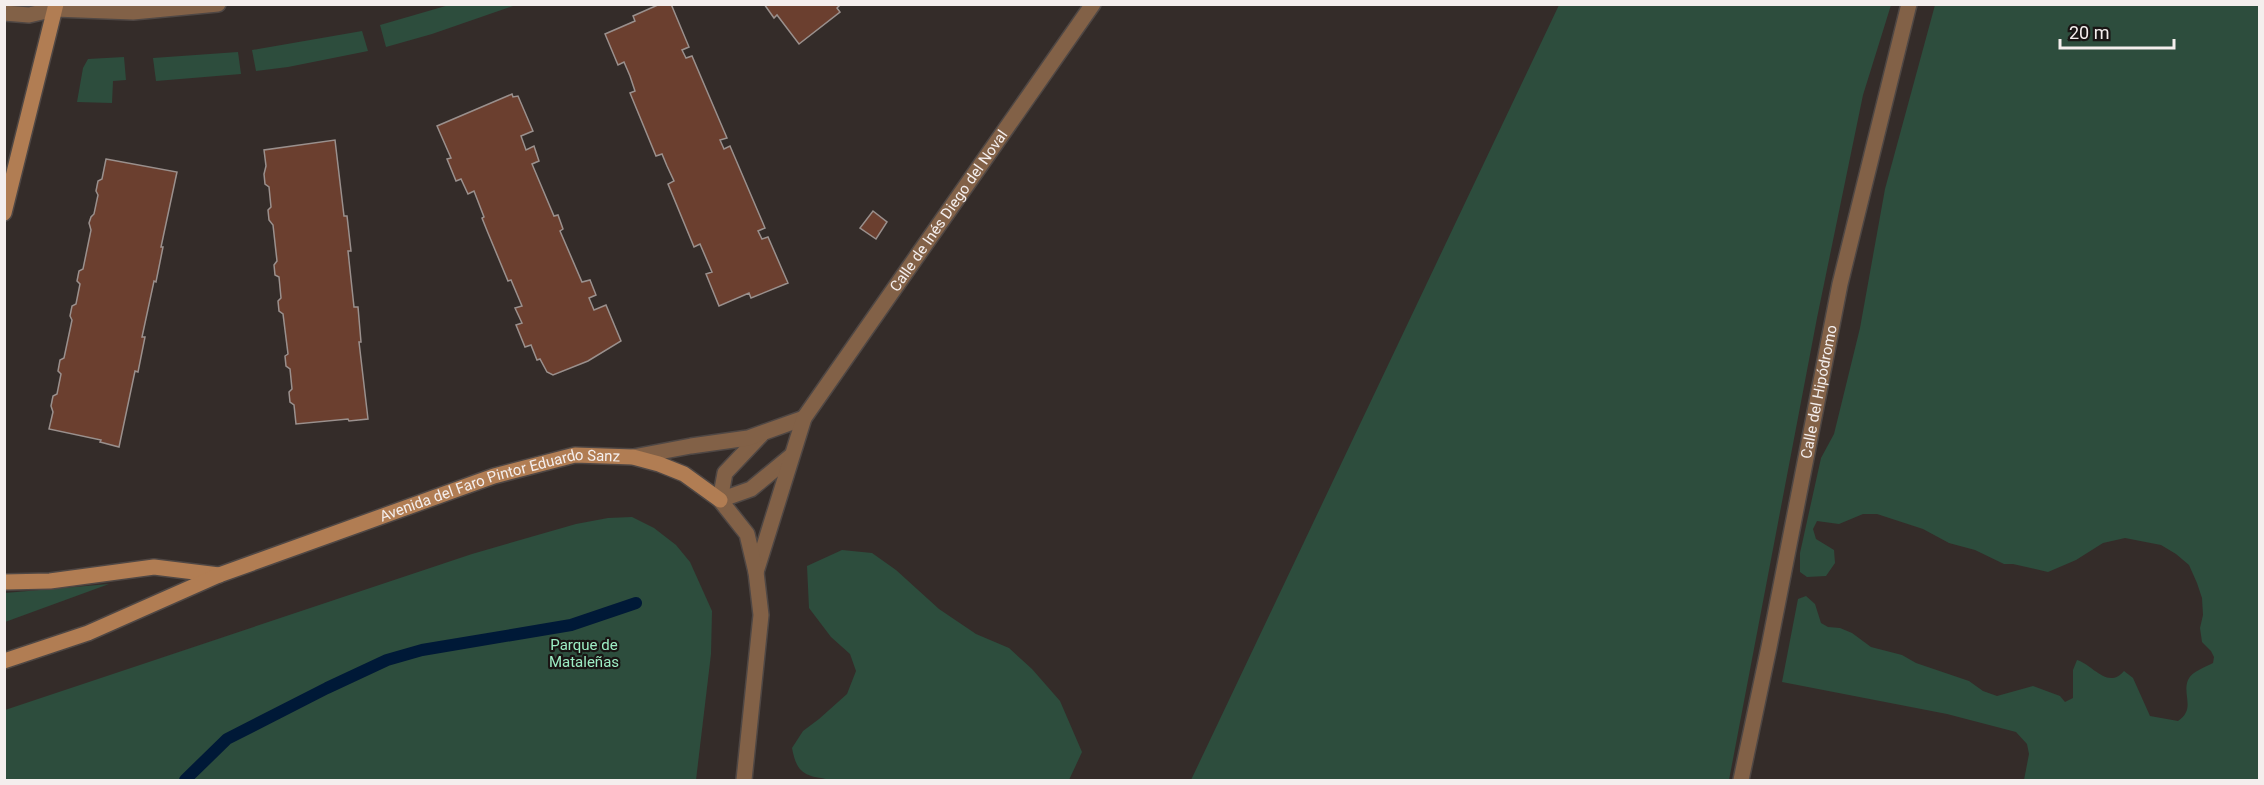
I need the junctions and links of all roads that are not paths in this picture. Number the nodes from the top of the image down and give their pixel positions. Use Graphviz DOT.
graph roads {
  1 [pos="218,4"];
  2 [pos="1093,4"];
  3 [pos="1909,4"];
  4 [pos="54,6"];
  5 [pos="4,13"];
  6 [pos="4,213"];
  7 [pos="804,418"];
  8 [pos="760,435"];
  9 [pos="793,453"];
  10 [pos="633,457"];
  11 [pos="720,500"];
  12 [pos="756,572"];
  13 [pos="219,575"];
  14 [pos="4,582"];
  15 [pos="4,661"];
  16 [pos="744,780"];
  17 [pos="1741,780"];
  1 -- 4 [label="street"];
  2 -- 7 [label="street, Calle de Inés Diego del Noval"];
  3 -- 17 [label="street, Calle del Hipódromo"];
  4 -- 5 [label="street"];
  4 -- 6 [label="main road"];
  7 -- 8 [label="street"];
  7 -- 9 [label="street, Calle de Inés Diego del Noval"];
  8 -- 10 [label="street"];
  8 -- 11 [label="street"];
  9 -- 11 [label="street, Calle de Inés Diego del Noval"];
  9 -- 12 [label="street, Calle de Inés Diego del Noval"];
  10 -- 11 [label="main road, Avenida del Faro Pintor Eduardo Sanz"];
  10 -- 13 [label="main road, Avenida del Faro Pintor Eduardo Sanz"];
  11 -- 12 [label="street, Avenida del Faro Pintor Eduardo Sanz"];
  12 -- 16 [label="street, Avenida del Faro Pintor Eduardo Sanz"];
  13 -- 14 [label="main road"];
  13 -- 15 [label="main road, Avenida del Faro Pintor Eduardo Sanz"];
}
